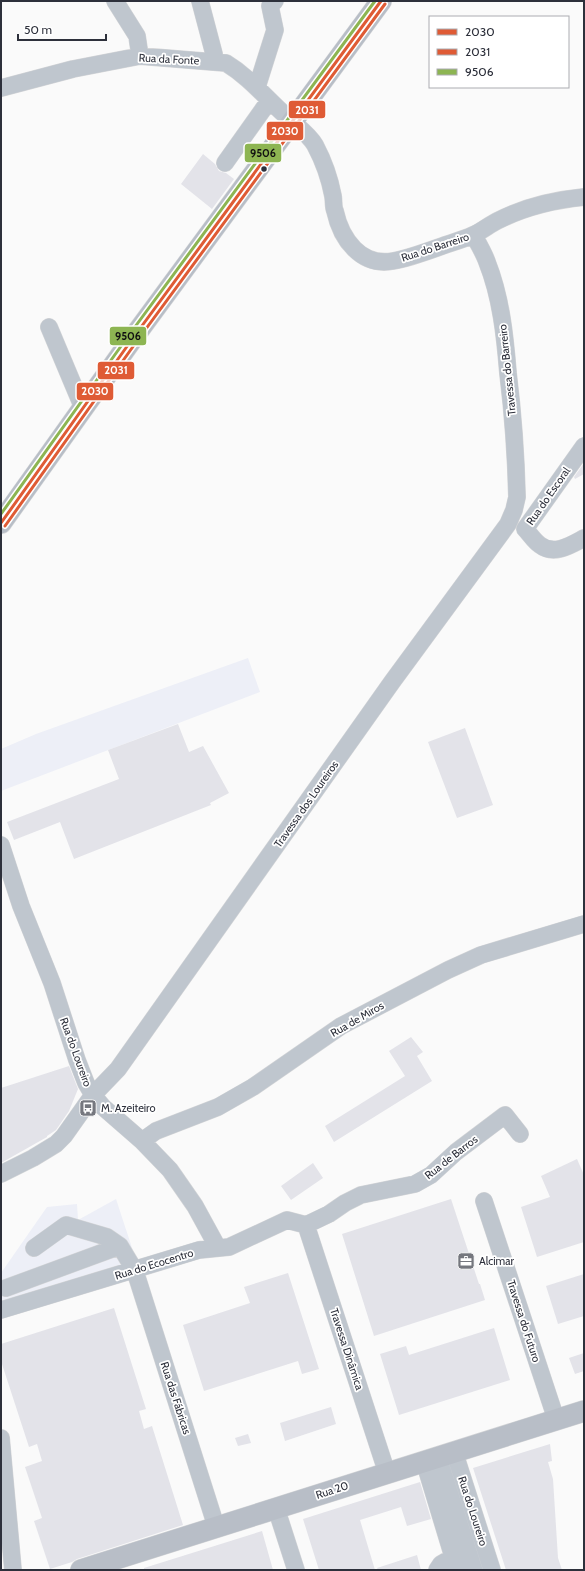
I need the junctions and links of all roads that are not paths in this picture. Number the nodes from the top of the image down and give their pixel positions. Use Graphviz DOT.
graph roads {
  1 [pos="115,1"];
  2 [pos="200,1"];
  3 [pos="275,1"];
  4 [pos="381,1"];
  5 [pos="140,56"];
  6 [pos="213,61"];
  7 [pos="257,87"];
  8 [pos="1,88"];
  9 [pos="269,101"];
  10 [pos="293,123"];
  11 [pos="225,163"];
  12 [pos="584,197"];
  13 [pos="474,235"];
  14 [pos="49,327"];
  15 [pos="83,408"];
  16 [pos="584,446"];
  17 [pos="514,510"];
  18 [pos="1,523"];
  19 [pos="584,538"];
  20 [pos="1,845"];
  21 [pos="584,924"];
  22 [pos="93,1095"];
  23 [pos="520,1134"];
  24 [pos="142,1140"];
  25 [pos="1,1174"];
  26 [pos="484,1201"];
  27 [pos="306,1225"];
  28 [pos="120,1246"];
  29 [pos="34,1248"];
  30 [pos="218,1248"];
  31 [pos="136,1271"];
  32 [pos="6,1288"];
  33 [pos="1,1310"];
  34 [pos="584,1411"];
  35 [pos="556,1419"];
  36 [pos="1,1438"];
  37 [pos="439,1456"];
  38 [pos="387,1473"];
  39 [pos="276,1508"];
  40 [pos="216,1526"];
  41 [pos="455,1564"];
  42 [pos="107,1566"];
  43 [pos="14,1570"];
  44 [pos="81,1570"];
  45 [pos="296,1570"];
  46 [pos="437,1570"];
  47 [pos="474,1570"];
  48 [pos="492,1570"];
  1 -- 5 [label="street"];
  2 -- 6 [label="street"];
  3 -- 7 [label="street"];
  4 -- 10 [label="main road"];
  5 -- 6 [label="street, Rua da Fonte"];
  5 -- 8 [label="street, Rua da Fonte"];
  6 -- 7 [label="street, Rua da Fonte"];
  7 -- 9 [label="street, Rua da Fonte"];
  9 -- 10 [label="street, Rua da Fonte"];
  9 -- 11 [label="street"];
  10 -- 13 [label="street, Rua do Barreiro"];
  10 -- 15 [label="main road"];
  12 -- 13 [label="street, Rua do Barreiro"];
  13 -- 17 [label="street, Travessa do Barreiro"];
  14 -- 15 [label="street"];
  15 -- 18 [label="main road"];
  16 -- 19 [label="street, Rua do Escoral"];
  17 -- 22 [label="street, Travessa dos Loureiros"];
  20 -- 22 [label="street, Rua do Loureiro"];
  21 -- 24 [label="street, Rua de Miros"];
  22 -- 24 [label="street, Rua do Loureiro"];
  22 -- 25 [label="street, Travessa dos Loureiros"];
  23 -- 27 [label="street, Rua de Barros"];
  24 -- 30 [label="street, Rua do Loureiro"];
  26 -- 35 [label="street, Travessa do Futuro"];
  27 -- 30 [label="street, Rua do Ecocentro"];
  27 -- 38 [label="street, Travessa Dinâmica"];
  28 -- 29 [label="street"];
  28 -- 31 [label="street, Rua das Fábricas"];
  28 -- 32 [label="street"];
  30 -- 31 [label="street, Rua do Ecocentro"];
  31 -- 33 [label="street, Rua do Ecocentro"];
  31 -- 40 [label="street, Rua das Fábricas"];
  34 -- 35 [label="main road, Rua 20"];
  35 -- 37 [label="main road, Rua 20"];
  36 -- 43 [label="street"];
  37 -- 38 [label="main road, Rua 20"];
  37 -- 41 [label="street"];
  37 -- 47 [label="street, Rua do Loureiro"];
  37 -- 48 [label="street, Rua do Loureiro"];
  38 -- 39 [label="main road, Rua 20"];
  39 -- 40 [label="main road, Rua 20"];
  39 -- 45 [label="street"];
  40 -- 42 [label="main road, Rua 20"];
  41 -- 46 [label="street"];
  42 -- 44 [label="main road, Rua 20"];
}
